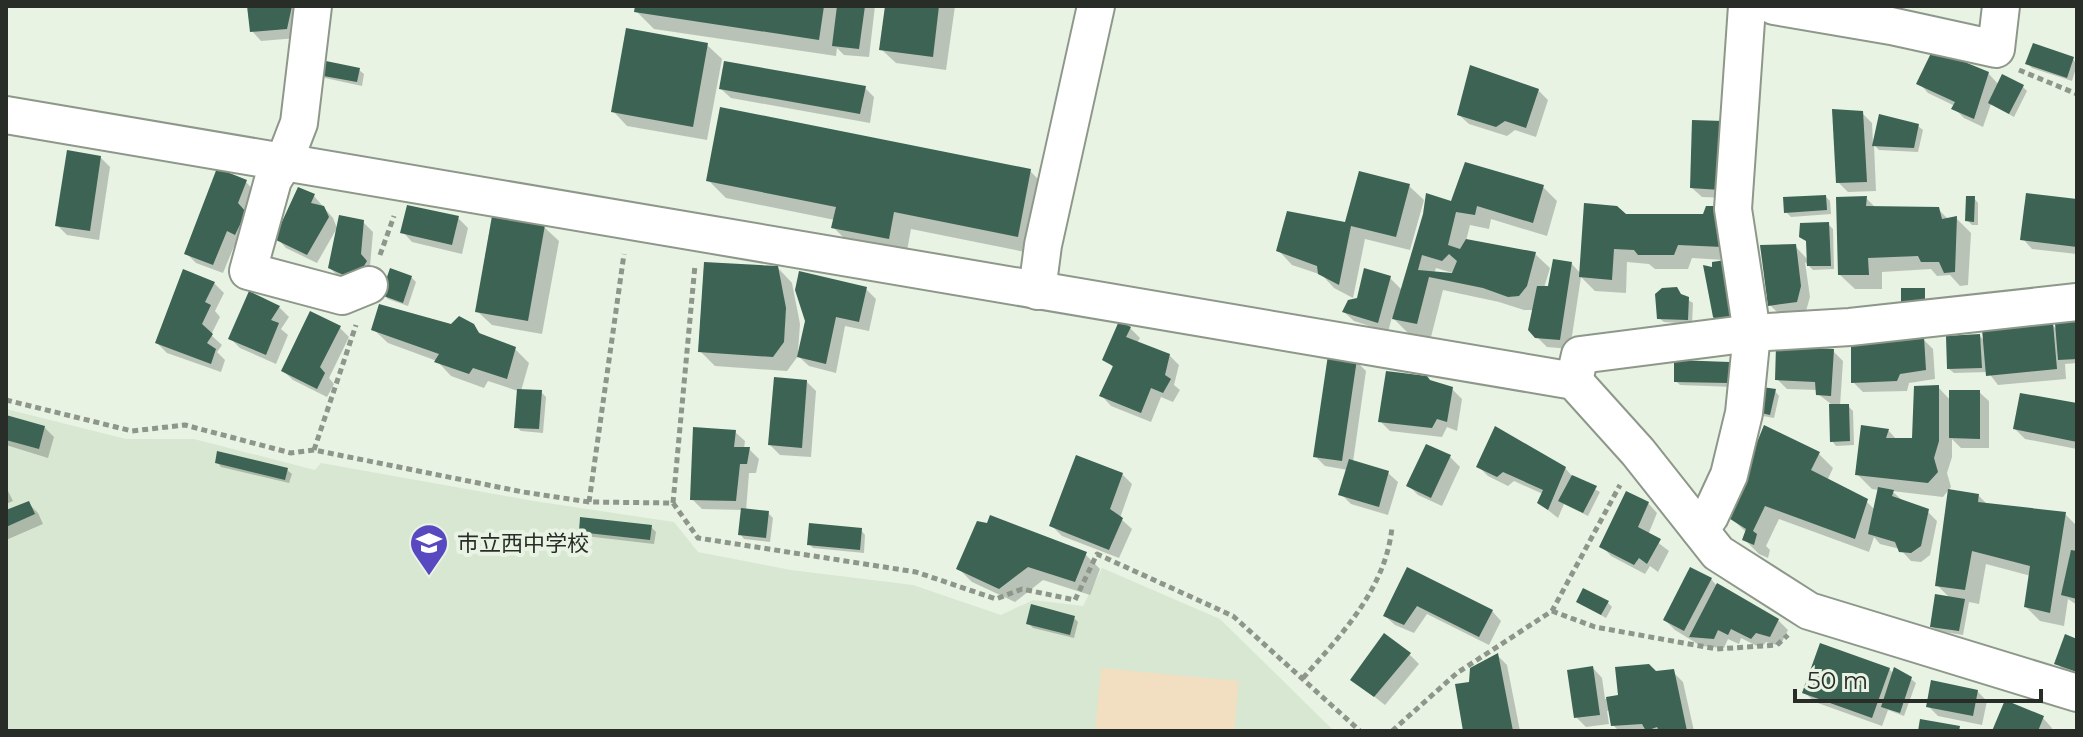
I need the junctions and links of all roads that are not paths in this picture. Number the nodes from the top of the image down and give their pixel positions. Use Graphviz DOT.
graph roads {
  1 [pos="313,6"];
  2 [pos="1096,6"];
  3 [pos="1747,6"];
  4 [pos="1774,6"];
  5 [pos="2001,6"];
  6 [pos="6,115"];
  7 [pos="284,162"];
  8 [pos="369,285"];
  9 [pos="1037,291"];
  10 [pos="2077,302"];
  11 [pos="1752,333"];
  12 [pos="1574,381"];
  13 [pos="1700,530"];
  14 [pos="2077,693"];
  1 -- 7 [label="street"];
  2 -- 9 [label="street"];
  3 -- 11 [label="street"];
  4 -- 5 [label="street"];
  6 -- 7 [label="street"];
  7 -- 8 [label="street"];
  7 -- 9 [label="street"];
  9 -- 12 [label="street"];
  10 -- 11 [label="street"];
  11 -- 12 [label="street"];
  11 -- 13 [label="street"];
  12 -- 13 [label="street"];
  13 -- 14 [label="street"];
}
